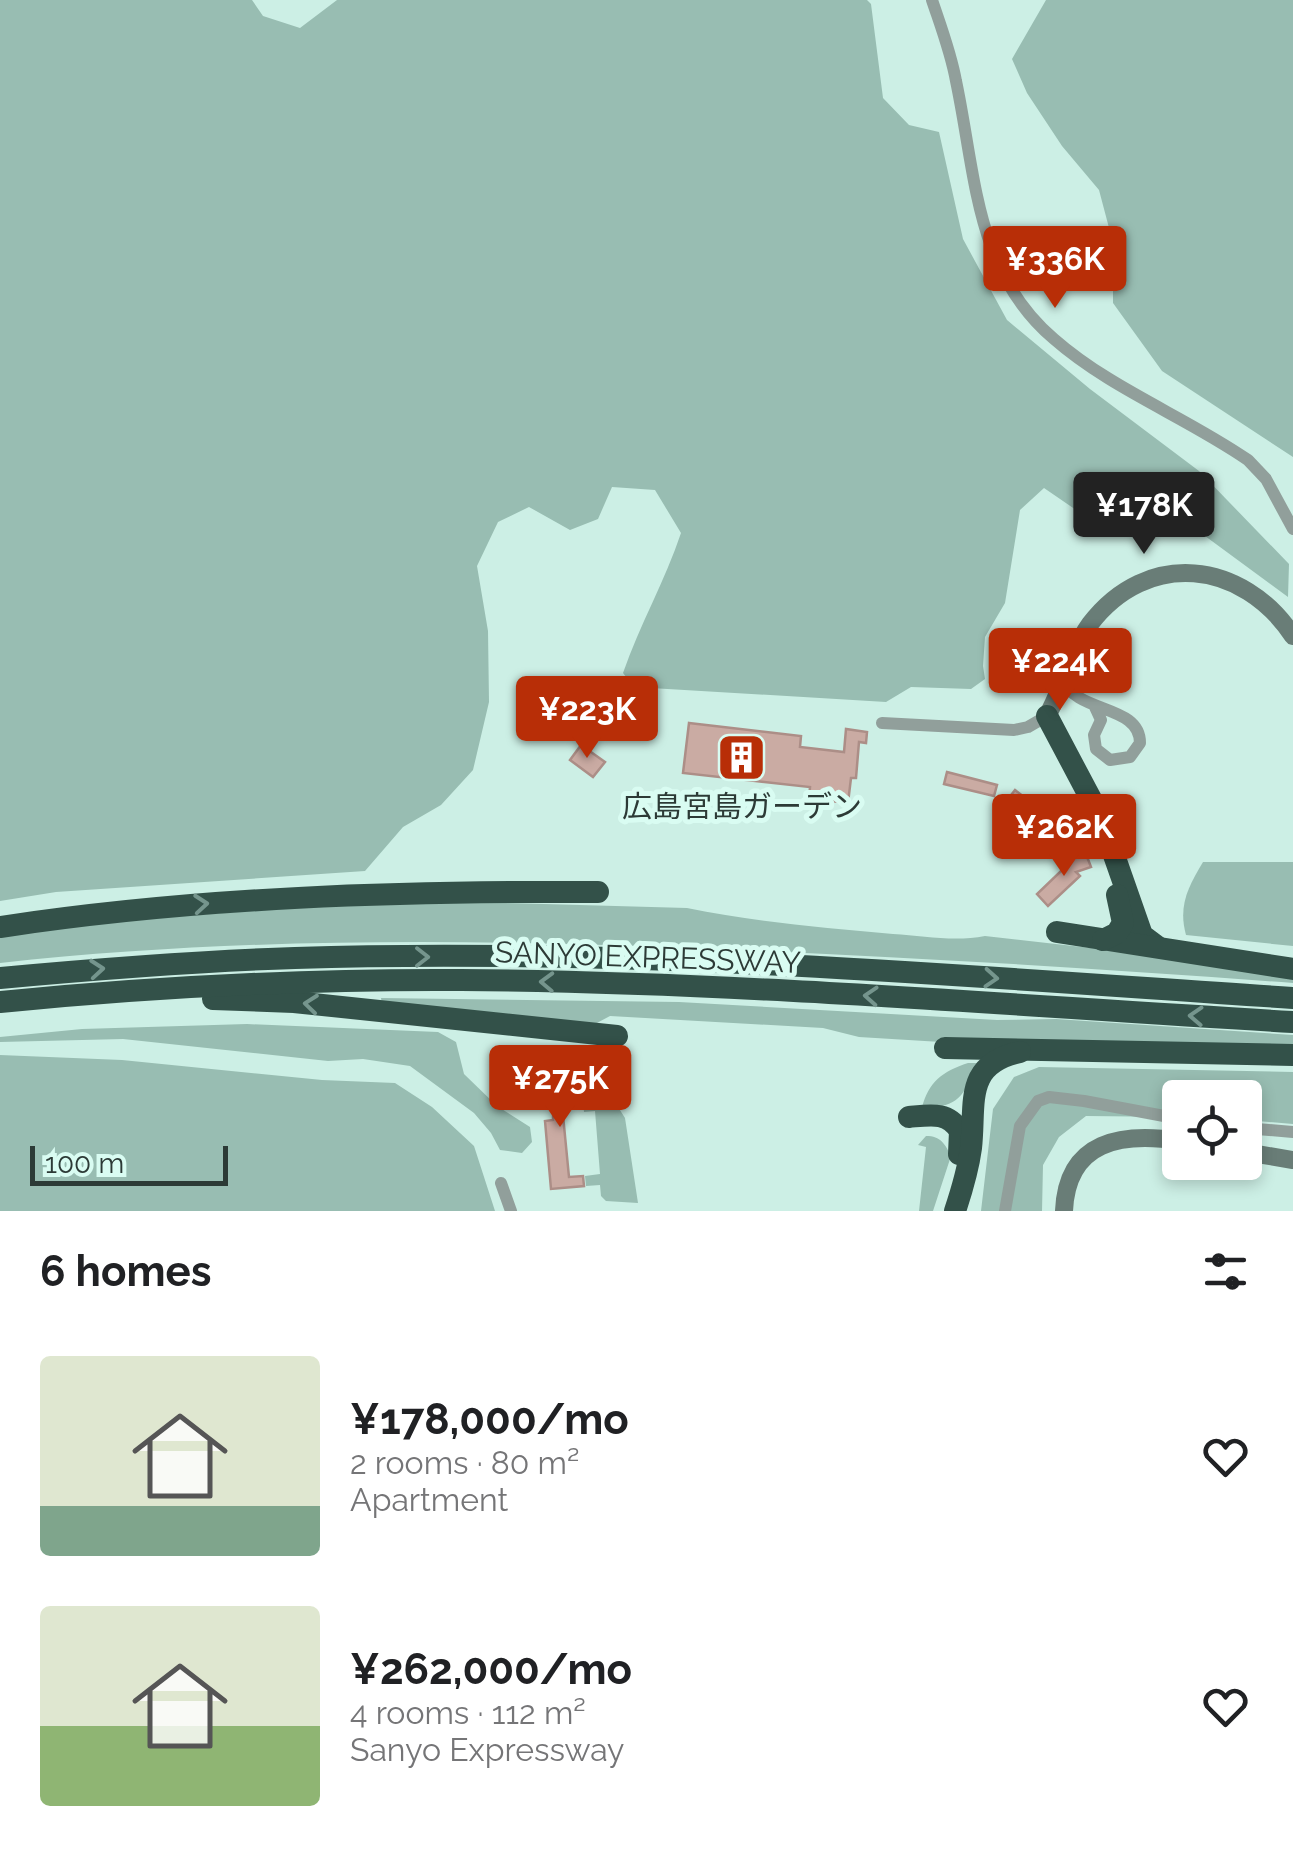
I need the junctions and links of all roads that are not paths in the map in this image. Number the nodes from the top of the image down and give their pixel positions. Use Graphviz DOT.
graph roads {
  1 [pos="932,0"];
  2 [pos="1293,529"];
  3 [pos="1293,636"];
  4 [pos="1063,680"];
  5 [pos="1094,707"];
  6 [pos="1047,716"];
  7 [pos="882,723"];
  8 [pos="598,892"];
  9 [pos="0,927"];
  10 [pos="1058,932"];
  11 [pos="1103,940"];
  12 [pos="1158,947"];
  13 [pos="1293,969"];
  14 [pos="0,978"];
  15 [pos="1293,998"];
  16 [pos="0,1005"];
  17 [pos="1293,1022"];
  18 [pos="617,1036"];
  19 [pos="944,1048"];
  20 [pos="1043,1048"];
  21 [pos="1293,1055"];
  22 [pos="909,1116"];
  23 [pos="1162,1116"];
  24 [pos="1262,1129"];
  25 [pos="1293,1132"];
  26 [pos="1162,1140"];
  27 [pos="1262,1155"];
  28 [pos="1293,1160"];
  29 [pos="501,1182"];
  30 [pos="511,1211"];
  31 [pos="944,1211"];
  32 [pos="955,1211"];
  33 [pos="1006,1211"];
  34 [pos="1064,1211"];
  1 -- 2 [label="street"];
  3 -- 4 [label="street"];
  4 -- 5 [label="street"];
  4 -- 6 [label="street"];
  5 -- 5 [label="street"];
  6 -- 7 [label="street"];
  6 -- 11 [label="highway"];
  6 -- 12 [label="highway"];
  9 -- 8 [label="highway, one-way"];
  10 -- 11 [label="highway"];
  11 -- 12 [label="highway"];
  12 -- 13 [label="highway"];
  14 -- 15 [label="highway, SANYO EXPRESSWAY, one-way"];
  17 -- 16 [label="highway, SANYO EXPRESSWAY, one-way"];
  18 -- 16 [label="highway, one-way"];
  19 -- 20 [label="highway"];
  20 -- 21 [label="highway"];
  20 -- 32 [label="highway"];
  22 -- 31 [label="highway"];
  23 -- 33 [label="street"];
  24 -- 25 [label="street"];
  26 -- 34 [label="street"];
  27 -- 28 [label="street"];
  29 -- 30 [label="street"];
}
